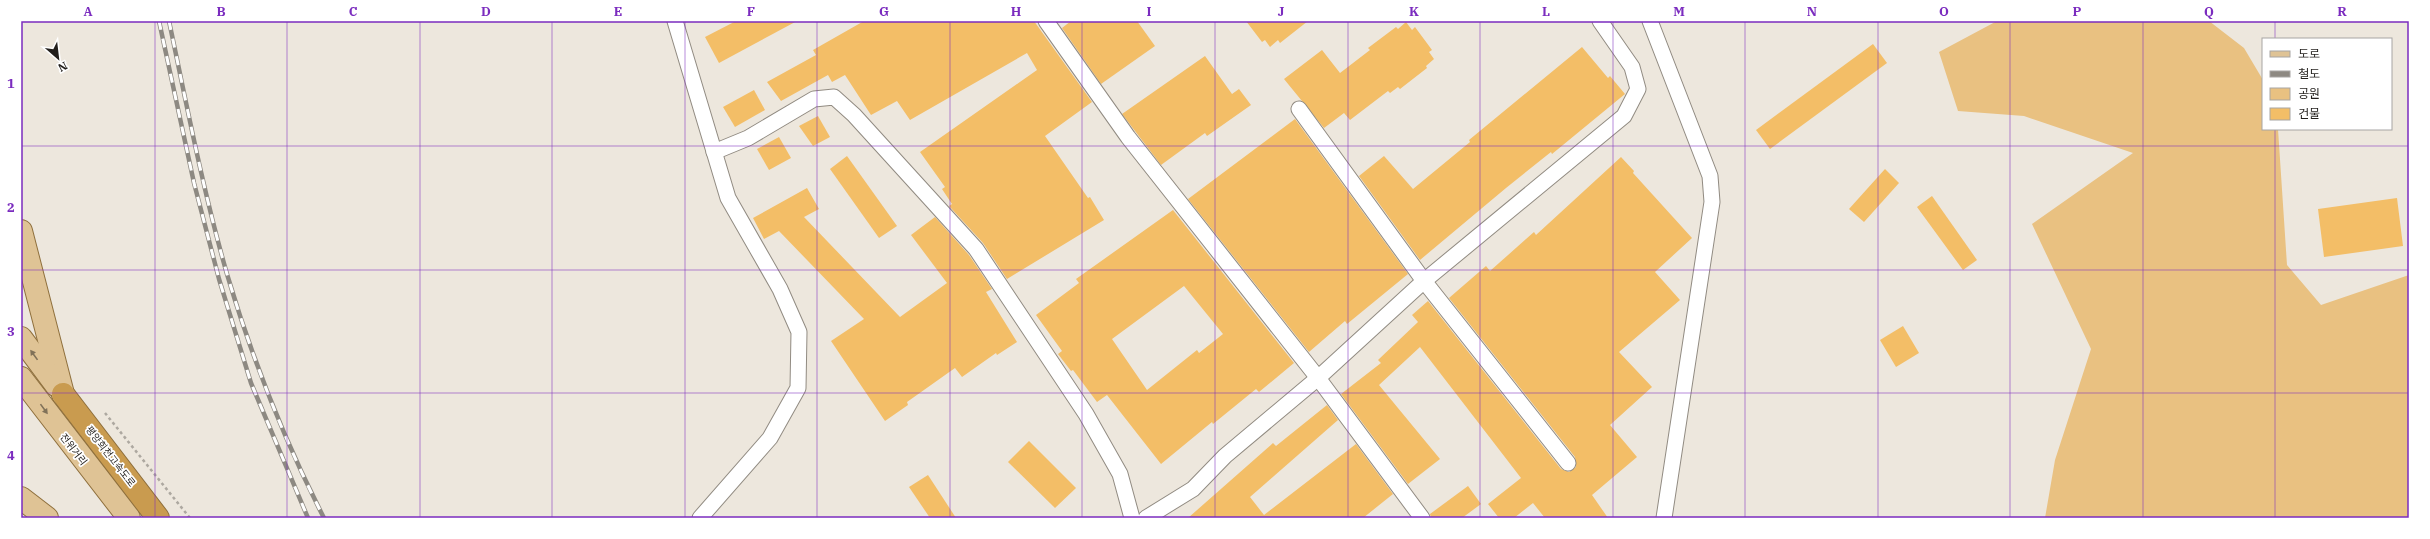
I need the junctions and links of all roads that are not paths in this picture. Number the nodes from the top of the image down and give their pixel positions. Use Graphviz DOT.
graph roads {
  1 [pos="675,21"];
  2 [pos="1046,21"];
  3 [pos="1600,21"];
  4 [pos="1650,21"];
  5 [pos="1299,109"];
  6 [pos="714,152"];
  7 [pos="21,231"];
  8 [pos="1424,281"];
  9 [pos="21,338"];
  10 [pos="21,378"];
  11 [pos="1318,378"];
  12 [pos="63,394"];
  13 [pos="1568,463"];
  14 [pos="21,498"];
  15 [pos="47,518"];
  16 [pos="129,518"];
  17 [pos="158,518"];
  18 [pos="700,518"];
  19 [pos="1132,518"];
  20 [pos="1146,518"];
  21 [pos="1422,518"];
  22 [pos="1664,518"];
  1 -- 6 [label="street"];
  2 -- 11 [label="street"];
  3 -- 8 [label="street"];
  4 -- 22 [label="street"];
  5 -- 8 [label="street"];
  6 -- 18 [label="street"];
  6 -- 19 [label="street"];
  7 -- 12 [label="main road"];
  8 -- 11 [label="street"];
  8 -- 13 [label="street"];
  12 -- 9 [label="main road, one-way"];
  10 -- 16 [label="main road, 전위거리, one-way"];
  11 -- 20 [label="street"];
  11 -- 21 [label="street"];
  12 -- 17 [label="highway, 평양희천고속도로"];
  14 -- 15 [label="main road"];
}
